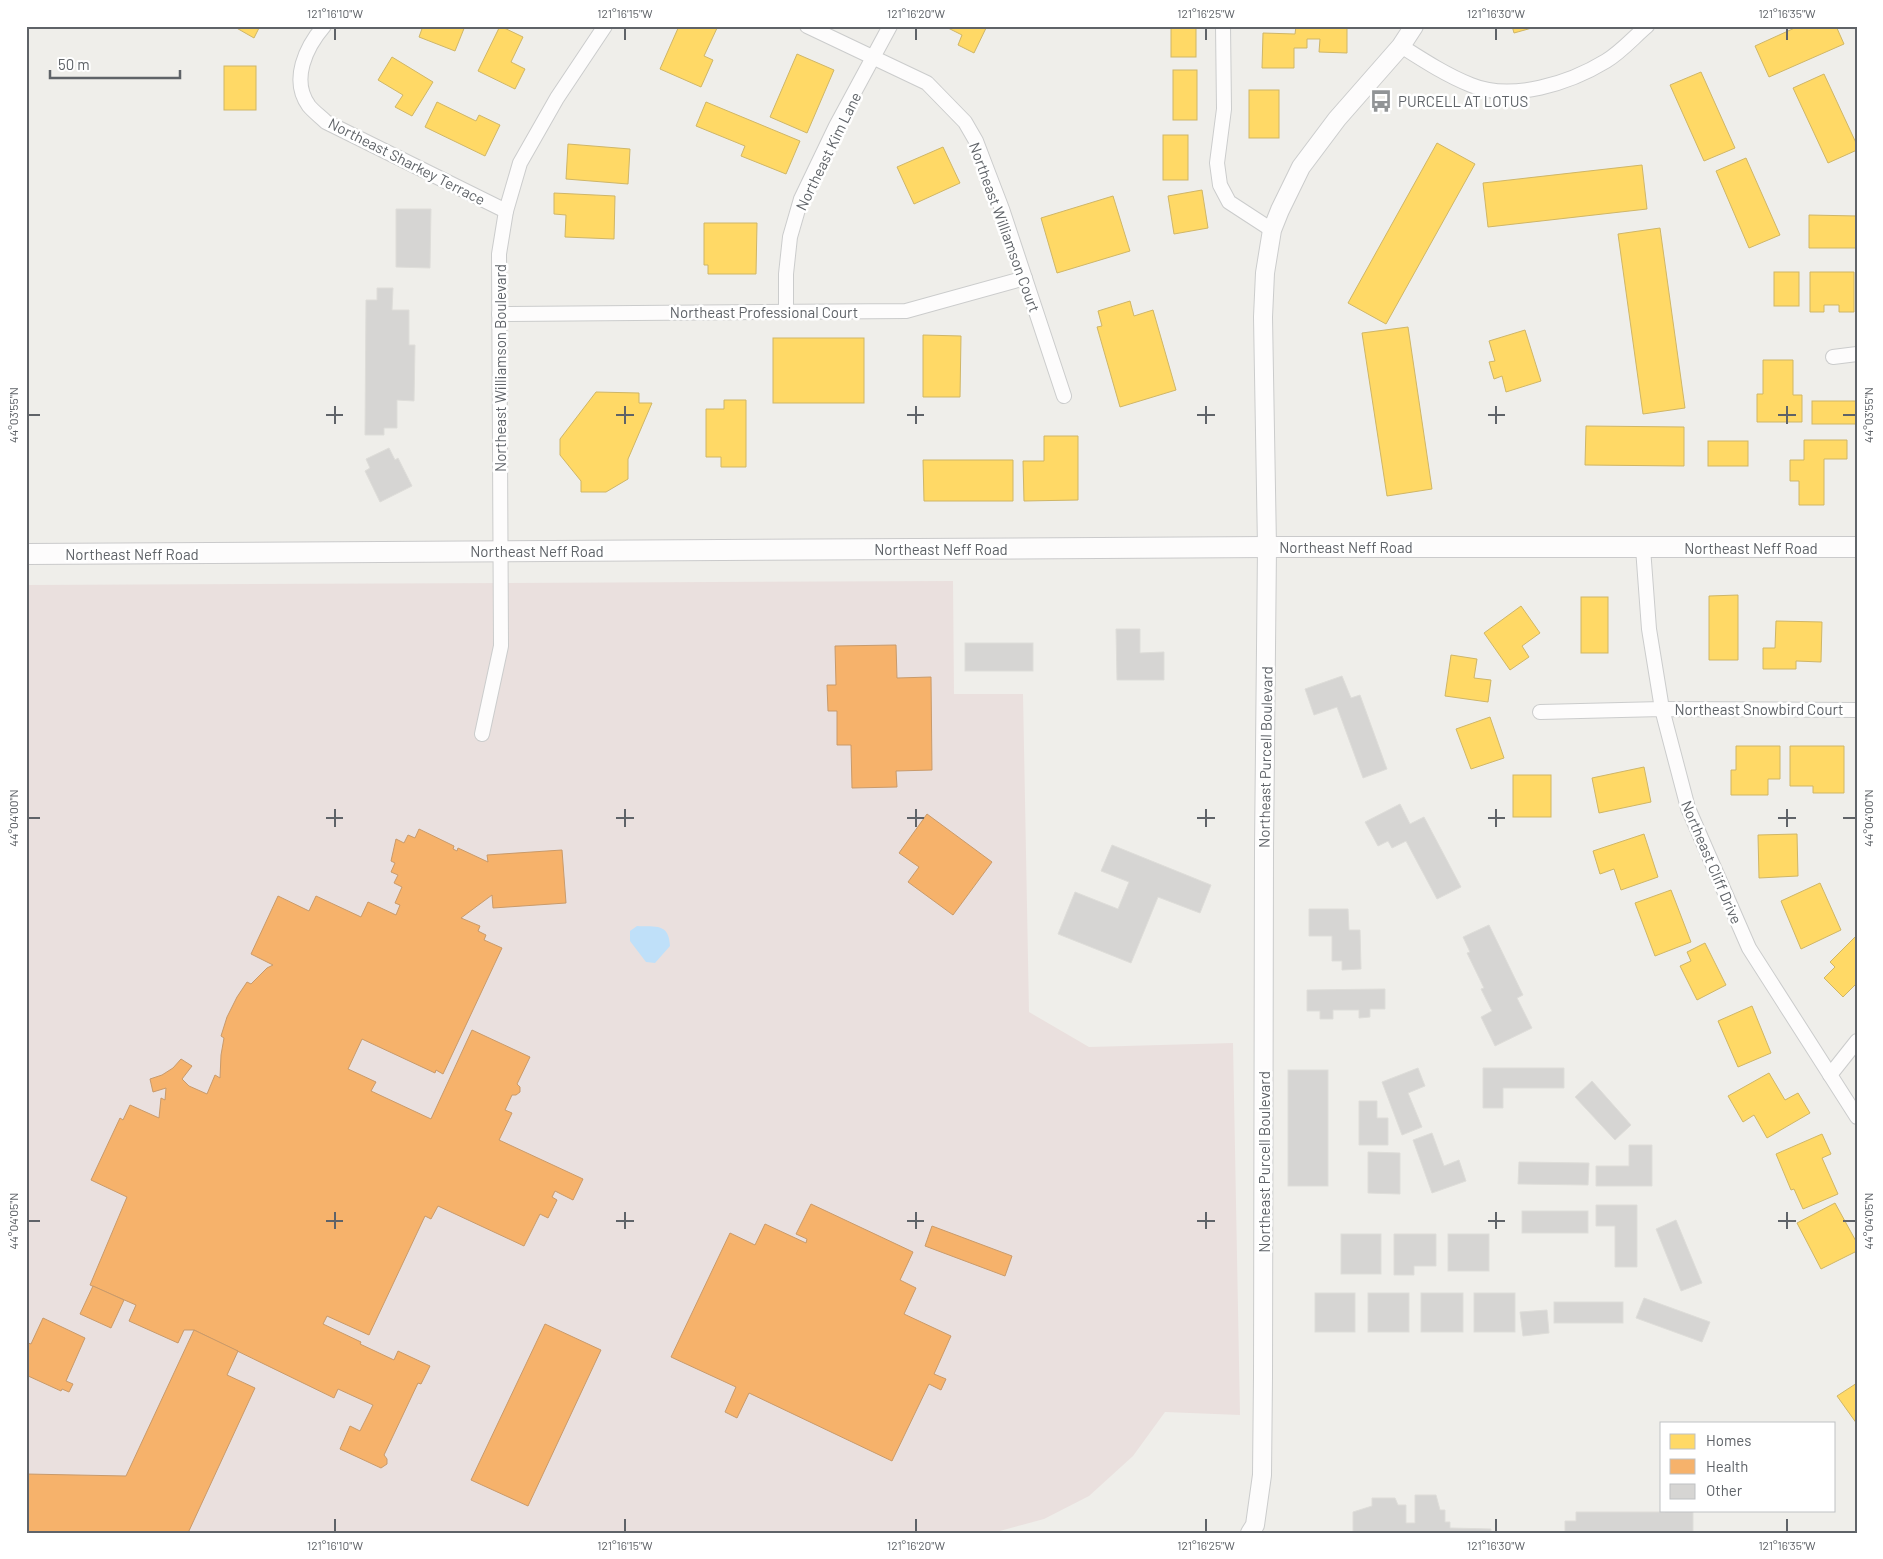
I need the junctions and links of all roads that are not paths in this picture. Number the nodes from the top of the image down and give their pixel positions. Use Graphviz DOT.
graph roads {
  1 [pos="324,26"];
  2 [pos="605,26"];
  3 [pos="808,26"];
  4 [pos="890,26"];
  5 [pos="1223,26"];
  6 [pos="1414,26"];
  7 [pos="1647,26"];
  8 [pos="1401,46"];
  9 [pos="874,58"];
  10 [pos="506,211"];
  11 [pos="1272,230"];
  12 [pos="1026,278"];
  13 [pos="786,312"];
  14 [pos="499,314"];
  15 [pos="1857,354"];
  16 [pos="1834,357"];
  17 [pos="1064,396"];
  18 [pos="1267,547"];
  19 [pos="1857,547"];
  20 [pos="1643,548"];
  21 [pos="501,551"];
  22 [pos="26,554"];
  23 [pos="1662,709"];
  24 [pos="1857,710"];
  25 [pos="1540,712"];
  26 [pos="482,734"];
  27 [pos="1857,1041"];
  28 [pos="1830,1075"];
  29 [pos="1857,1116"];
  30 [pos="1250,1533"];
  1 -- 10 [label="street, Northeast Sharkey Terrace"];
  2 -- 10 [label="street, Northeast Williamson Boulevard"];
  3 -- 9 [label="street, Northeast Williamson Court"];
  4 -- 9 [label="street, Northeast Kim Lane"];
  5 -- 11 [label="street"];
  6 -- 8 [label="street, Northeast Purcell Boulevard"];
  7 -- 8 [label="street"];
  8 -- 11 [label="street, Northeast Purcell Boulevard"];
  9 -- 12 [label="street, Northeast Williamson Court"];
  9 -- 13 [label="street, Northeast Kim Lane"];
  10 -- 14 [label="street, Northeast Williamson Boulevard"];
  11 -- 18 [label="street, Northeast Purcell Boulevard"];
  12 -- 13 [label="street, Northeast Professional Court"];
  12 -- 17 [label="street, Northeast Williamson Court"];
  13 -- 14 [label="street, Northeast Professional Court"];
  14 -- 21 [label="street, Northeast Williamson Boulevard"];
  15 -- 16 [label="street"];
  18 -- 20 [label="main road, Northeast Neff Road"];
  18 -- 21 [label="main road, Northeast Neff Road"];
  18 -- 30 [label="street, Northeast Purcell Boulevard"];
  19 -- 20 [label="main road, Northeast Neff Road"];
  20 -- 23 [label="street, Northeast Cliff Drive"];
  21 -- 22 [label="main road, Northeast Neff Road"];
  21 -- 26 [label="street, Northeast Williamson Boulevard"];
  23 -- 24 [label="street, Northeast Snowbird Court"];
  23 -- 25 [label="street, Northeast Snowbird Court"];
  23 -- 28 [label="street, Northeast Cliff Drive"];
  27 -- 28 [label="street"];
  28 -- 29 [label="street, Northeast Cliff Drive"];
}
